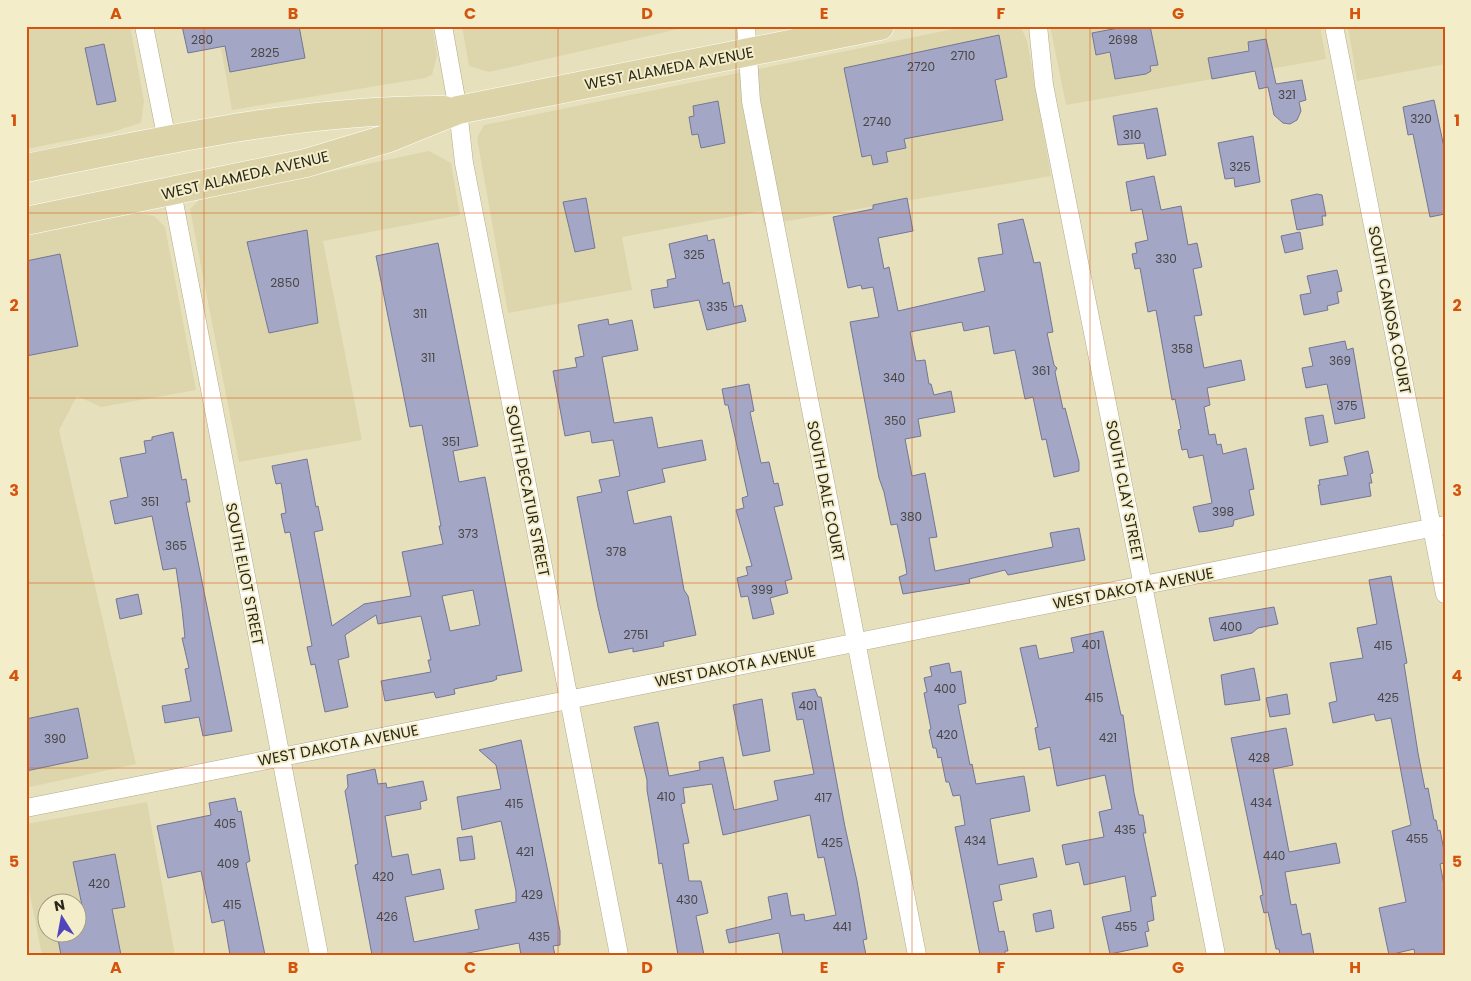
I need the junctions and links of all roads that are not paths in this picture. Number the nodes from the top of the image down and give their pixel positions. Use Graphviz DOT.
graph roads {
  1 [pos="144,26"];
  2 [pos="443,26"];
  3 [pos="880,26"];
  4 [pos="1038,26"];
  5 [pos="1334,26"];
  6 [pos="747,39"];
  7 [pos="458,110"];
  8 [pos="167,140"];
  9 [pos="26,168"];
  10 [pos="172,192"];
  11 [pos="26,221"];
  12 [pos="1438,527"];
  13 [pos="1144,586"];
  14 [pos="1445,594"];
  15 [pos="856,642"];
  16 [pos="569,699"];
  17 [pos="280,757"];
  18 [pos="26,808"];
  19 [pos="319,955"];
  20 [pos="619,955"];
  21 [pos="917,955"];
  22 [pos="1216,955"];
  1 -- 8 [label="street"];
  2 -- 7 [label="street, SOUTH DECATUR STREET"];
  3 -- 6 [label="main road, WEST ALAMEDA AVENUE"];
  4 -- 13 [label="street, SOUTH CLAY STREET"];
  5 -- 12 [label="street, SOUTH CANOSA COURT"];
  6 -- 7 [label="main road, WEST ALAMEDA AVENUE"];
  6 -- 15 [label="street, SOUTH DALE COURT"];
  7 -- 8 [label="main road, WEST ALAMEDA AVENUE"];
  7 -- 10 [label="main road, WEST ALAMEDA AVENUE"];
  7 -- 16 [label="street, SOUTH DECATUR STREET"];
  8 -- 9 [label="main road, WEST ALAMEDA AVENUE"];
  10 -- 11 [label="main road, WEST ALAMEDA AVENUE"];
  10 -- 17 [label="street, SOUTH ELIOT STREET"];
  12 -- 13 [label="street, WEST DAKOTA AVENUE"];
  12 -- 14 [label="street, SOUTH CANOSA COURT"];
  13 -- 15 [label="street, WEST DAKOTA AVENUE"];
  13 -- 22 [label="street, SOUTH CLAY STREET"];
  15 -- 16 [label="street, WEST DAKOTA AVENUE"];
  15 -- 21 [label="street, SOUTH DALE COURT"];
  16 -- 17 [label="street, WEST DAKOTA AVENUE"];
  16 -- 20 [label="street, SOUTH DECATUR STREET"];
  17 -- 18 [label="street, WEST DAKOTA AVENUE"];
  17 -- 19 [label="street, SOUTH ELIOT STREET"];
}
